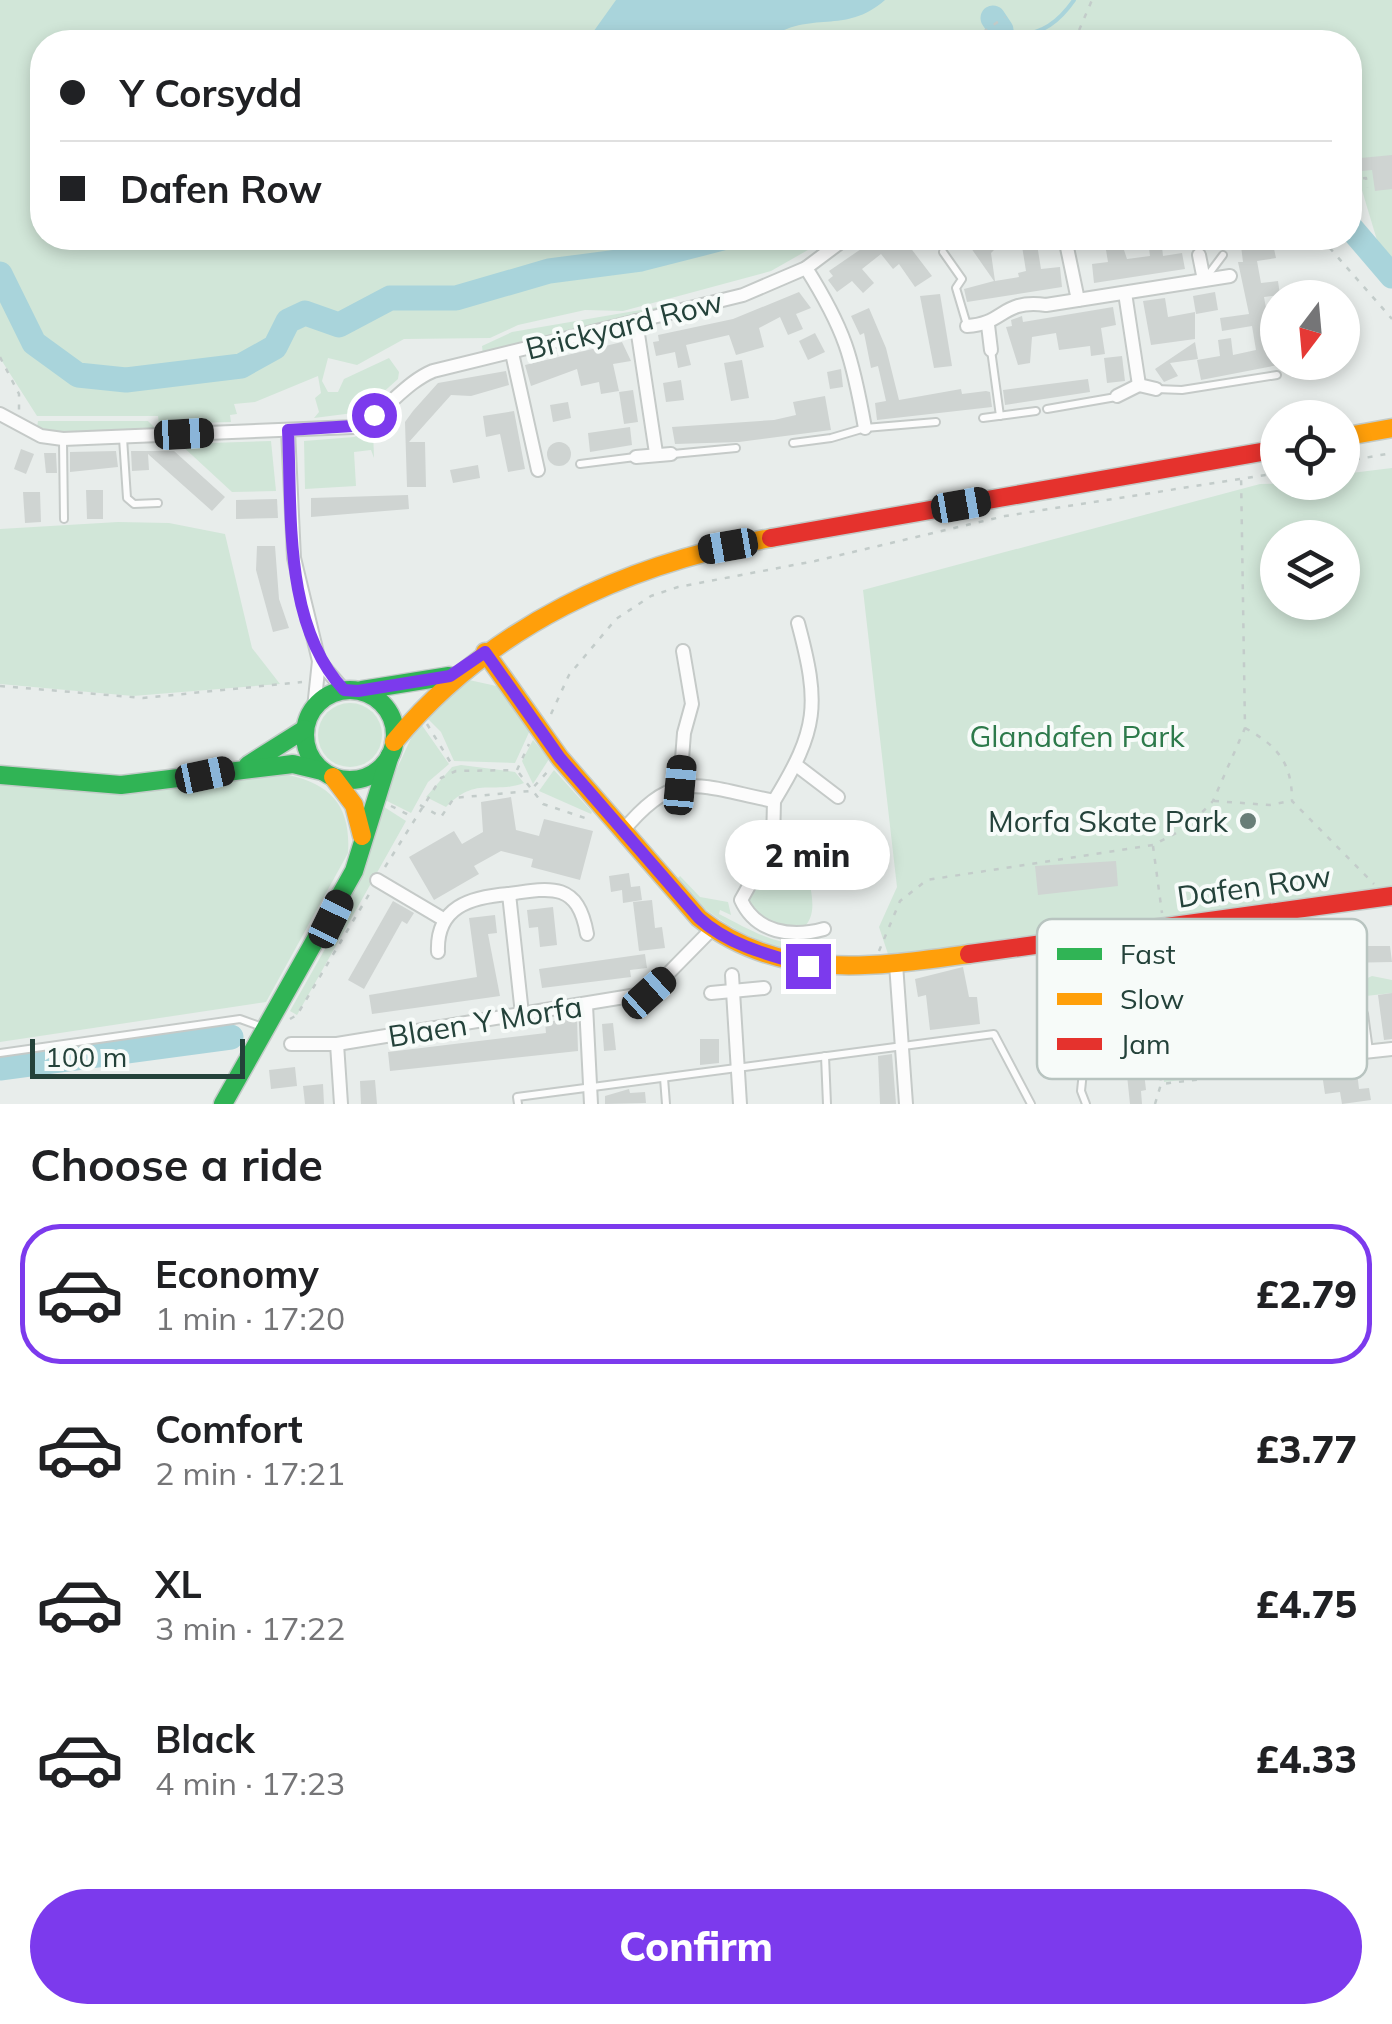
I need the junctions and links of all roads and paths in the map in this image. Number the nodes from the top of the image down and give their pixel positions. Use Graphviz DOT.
graph roads {
  1 [pos="1092,0"];
  2 [pos="1005,17"];
  3 [pos="986,30"];
  4 [pos="1076,30"];
  5 [pos="1362,178"];
  6 [pos="1367,188"];
  7 [pos="830,250"];
  8 [pos="1068,250"];
  9 [pos="1332,250"];
  10 [pos="944,252"];
  11 [pos="1199,255"];
  12 [pos="1223,255"];
  13 [pos="806,268"];
  14 [pos="1230,276"];
  15 [pos="1204,280"];
  16 [pos="1125,293"];
  17 [pos="1078,300"];
  18 [pos="1392,319"];
  19 [pos="636,322"];
  20 [pos="988,325"];
  21 [pos="967,326"];
  22 [pos="991,350"];
  23 [pos="512,353"];
  24 [pos="0,357"];
  25 [pos="1260,378"];
  26 [pos="1139,384"];
  27 [pos="1156,389"];
  28 [pos="1117,396"];
  29 [pos="1048,409"];
  30 [pos="1036,411"];
  31 [pos="0,414"];
  32 [pos="1000,416"];
  33 [pos="982,418"];
  34 [pos="936,422"];
  35 [pos="18,425"];
  36 [pos="865,428"];
  37 [pos="1392,428"];
  38 [pos="288,430"];
  39 [pos="1360,434"];
  40 [pos="122,437"];
  41 [pos="63,440"];
  42 [pos="793,443"];
  43 [pos="736,448"];
  44 [pos="1260,452"];
  45 [pos="656,453"];
  46 [pos="1392,453"];
  47 [pos="671,454"];
  48 [pos="636,456"];
  49 [pos="1240,456"];
  50 [pos="1360,459"];
  51 [pos="580,464"];
  52 [pos="538,470"];
  53 [pos="1260,476"];
  54 [pos="1241,480"];
  55 [pos="158,503"];
  56 [pos="64,520"];
  57 [pos="798,623"];
  58 [pos="485,652"];
  59 [pos="682,652"];
  60 [pos="319,662"];
  61 [pos="450,676"];
  62 [pos="308,681"];
  63 [pos="0,686"];
  64 [pos="351,691"];
  65 [pos="314,708"];
  66 [pos="415,713"];
  67 [pos="538,728"];
  68 [pos="1245,728"];
  69 [pos="305,729"];
  70 [pos="392,749"];
  71 [pos="560,758"];
  72 [pos="796,765"];
  73 [pos="243,767"];
  74 [pos="456,771"];
  75 [pos="328,774"];
  76 [pos="0,775"];
  77 [pos="680,785"];
  78 [pos="530,792"];
  79 [pos="838,797"];
  80 [pos="376,799"];
  81 [pos="774,800"];
  82 [pos="1212,801"];
  83 [pos="1292,801"];
  84 [pos="420,805"];
  85 [pos="606,813"];
  86 [pos="413,817"];
  87 [pos="622,832"];
  88 [pos="362,837"];
  89 [pos="1153,845"];
  90 [pos="377,880"];
  91 [pos="508,894"];
  92 [pos="1388,896"];
  93 [pos="1226,918"];
  94 [pos="444,919"];
  95 [pos="1155,919"];
  96 [pos="1219,919"];
  97 [pos="824,929"];
  98 [pos="712,930"];
  99 [pos="587,934"];
  100 [pos="1037,944"];
  101 [pos="438,952"];
  102 [pos="896,964"];
  103 [pos="874,967"];
  104 [pos="732,975"];
  105 [pos="764,988"];
  106 [pos="733,991"];
  107 [pos="711,993"];
  108 [pos="586,1004"];
  109 [pos="522,1014"];
  110 [pos="268,1029"];
  111 [pos="290,1044"];
  112 [pos="337,1044"];
  113 [pos="904,1046"];
  114 [pos="1392,1048"];
  115 [pos="1367,1051"];
  116 [pos="0,1053"];
  117 [pos="825,1056"];
  118 [pos="738,1068"];
  119 [pos="664,1078"];
  120 [pos="1082,1079"];
  121 [pos="1162,1079"];
  122 [pos="1204,1079"];
  123 [pos="1162,1084"];
  124 [pos="590,1088"];
  125 [pos="224,1104"];
  126 [pos="341,1104"];
  127 [pos="518,1104"];
  128 [pos="591,1104"];
  129 [pos="666,1104"];
  130 [pos="740,1104"];
  131 [pos="827,1104"];
  132 [pos="906,1104"];
  133 [pos="1031,1104"];
  134 [pos="1086,1104"];
  135 [pos="1155,1104"];
  1 -- 4 [label="path"];
  2 -- 3 [label="path"];
  5 -- 6 [label="path"];
  7 -- 13 [label="street, Brickyard Row"];
  8 -- 17 [label="street"];
  9 -- 18 [label="path"];
  10 -- 21 [label="lane"];
  11 -- 15 [label="street"];
  12 -- 15 [label="lane"];
  13 -- 19 [label="street, Brickyard Row"];
  13 -- 36 [label="street"];
  14 -- 15 [label="street"];
  15 -- 16 [label="street"];
  16 -- 17 [label="street"];
  16 -- 26 [label="street"];
  17 -- 20 [label="street"];
  19 -- 23 [label="street, Brickyard Row"];
  19 -- 45 [label="street"];
  20 -- 21 [label="street"];
  20 -- 22 [label="street"];
  22 -- 32 [label="lane"];
  23 -- 38 [label="street, Brickyard Row"];
  23 -- 52 [label="street"];
  24 -- 35 [label="path"];
  25 -- 27 [label="lane"];
  26 -- 27 [label="street"];
  26 -- 28 [label="street"];
  28 -- 29 [label="lane"];
  30 -- 32 [label="lane"];
  31 -- 35 [label="street"];
  32 -- 33 [label="lane"];
  34 -- 36 [label="lane"];
  35 -- 41 [label="street"];
  36 -- 42 [label="lane"];
  37 -- 39 [label="main road"];
  38 -- 40 [label="street, Brickyard Row"];
  38 -- 60 [label="street"];
  40 -- 41 [label="street, Brickyard Row"];
  40 -- 55 [label="lane"];
  41 -- 56 [label="lane"];
  43 -- 47 [label="lane"];
  44 -- 49 [label="main road"];
  45 -- 47 [label="street"];
  45 -- 48 [label="street"];
  46 -- 50 [label="path"];
  48 -- 51 [label="lane"];
  49 -- 54 [label="path"];
  49 -- 58 [label="main road"];
  53 -- 54 [label="path"];
  54 -- 67 [label="path"];
  54 -- 68 [label="path"];
  57 -- 72 [label="street"];
  58 -- 61 [label="main road"];
  58 -- 67 [label="main road, Dafen Row"];
  59 -- 77 [label="street"];
  60 -- 64 [label="street"];
  60 -- 65 [label="street"];
  61 -- 64 [label="main road"];
  61 -- 66 [label="main road"];
  62 -- 63 [label="path"];
  64 -- 65 [label="main road"];
  64 -- 70 [label="main road"];
  65 -- 69 [label="main road"];
  66 -- 70 [label="main road"];
  66 -- 74 [label="path"];
  67 -- 71 [label="main road, Dafen Row"];
  67 -- 78 [label="path"];
  68 -- 82 [label="path"];
  68 -- 83 [label="path"];
  69 -- 73 [label="main road"];
  69 -- 75 [label="main road"];
  70 -- 75 [label="main road"];
  70 -- 80 [label="main road"];
  71 -- 78 [label="path"];
  71 -- 85 [label="main road, Dafen Row"];
  72 -- 79 [label="street"];
  72 -- 81 [label="street"];
  73 -- 75 [label="main road"];
  73 -- 76 [label="main road"];
  75 -- 88 [label="main road"];
  77 -- 81 [label="street"];
  77 -- 87 [label="street"];
  78 -- 84 [label="path"];
  78 -- 85 [label="path"];
  80 -- 86 [label="path"];
  80 -- 88 [label="main road"];
  81 -- 97 [label="street"];
  82 -- 83 [label="path"];
  82 -- 89 [label="path"];
  83 -- 92 [label="path"];
  85 -- 87 [label="main road, Dafen Row"];
  87 -- 98 [label="main road, Dafen Row"];
  88 -- 110 [label="main road"];
  89 -- 95 [label="path"];
  89 -- 103 [label="path"];
  90 -- 94 [label="street"];
  91 -- 94 [label="street"];
  91 -- 99 [label="street"];
  91 -- 109 [label="street"];
  92 -- 93 [label="main road, Dafen Row"];
  93 -- 96 [label="main road, Dafen Row"];
  94 -- 101 [label="street"];
  98 -- 103 [label="main road, Dafen Row"];
  98 -- 108 [label="street, Blaen Y Morfa"];
  100 -- 102 [label="main road, Dafen Row"];
  102 -- 103 [label="main road, Dafen Row"];
  102 -- 113 [label="street"];
  104 -- 106 [label="street"];
  105 -- 106 [label="street"];
  106 -- 107 [label="street"];
  106 -- 118 [label="street"];
  108 -- 109 [label="street, Blaen Y Morfa"];
  108 -- 124 [label="street"];
  109 -- 112 [label="street, Blaen Y Morfa"];
  110 -- 116 [label="lane"];
  110 -- 125 [label="main road"];
  111 -- 112 [label="street, Blaen Y Morfa"];
  112 -- 126 [label="street"];
  113 -- 117 [label="lane"];
  113 -- 132 [label="street"];
  113 -- 133 [label="lane"];
  114 -- 115 [label="street"];
  117 -- 118 [label="lane"];
  117 -- 131 [label="lane"];
  118 -- 119 [label="lane"];
  118 -- 130 [label="street"];
  119 -- 124 [label="lane"];
  119 -- 129 [label="lane"];
  120 -- 134 [label="lane"];
  121 -- 123 [label="path"];
  122 -- 123 [label="path"];
  123 -- 135 [label="path"];
  124 -- 127 [label="lane"];
  124 -- 128 [label="street"];
}
